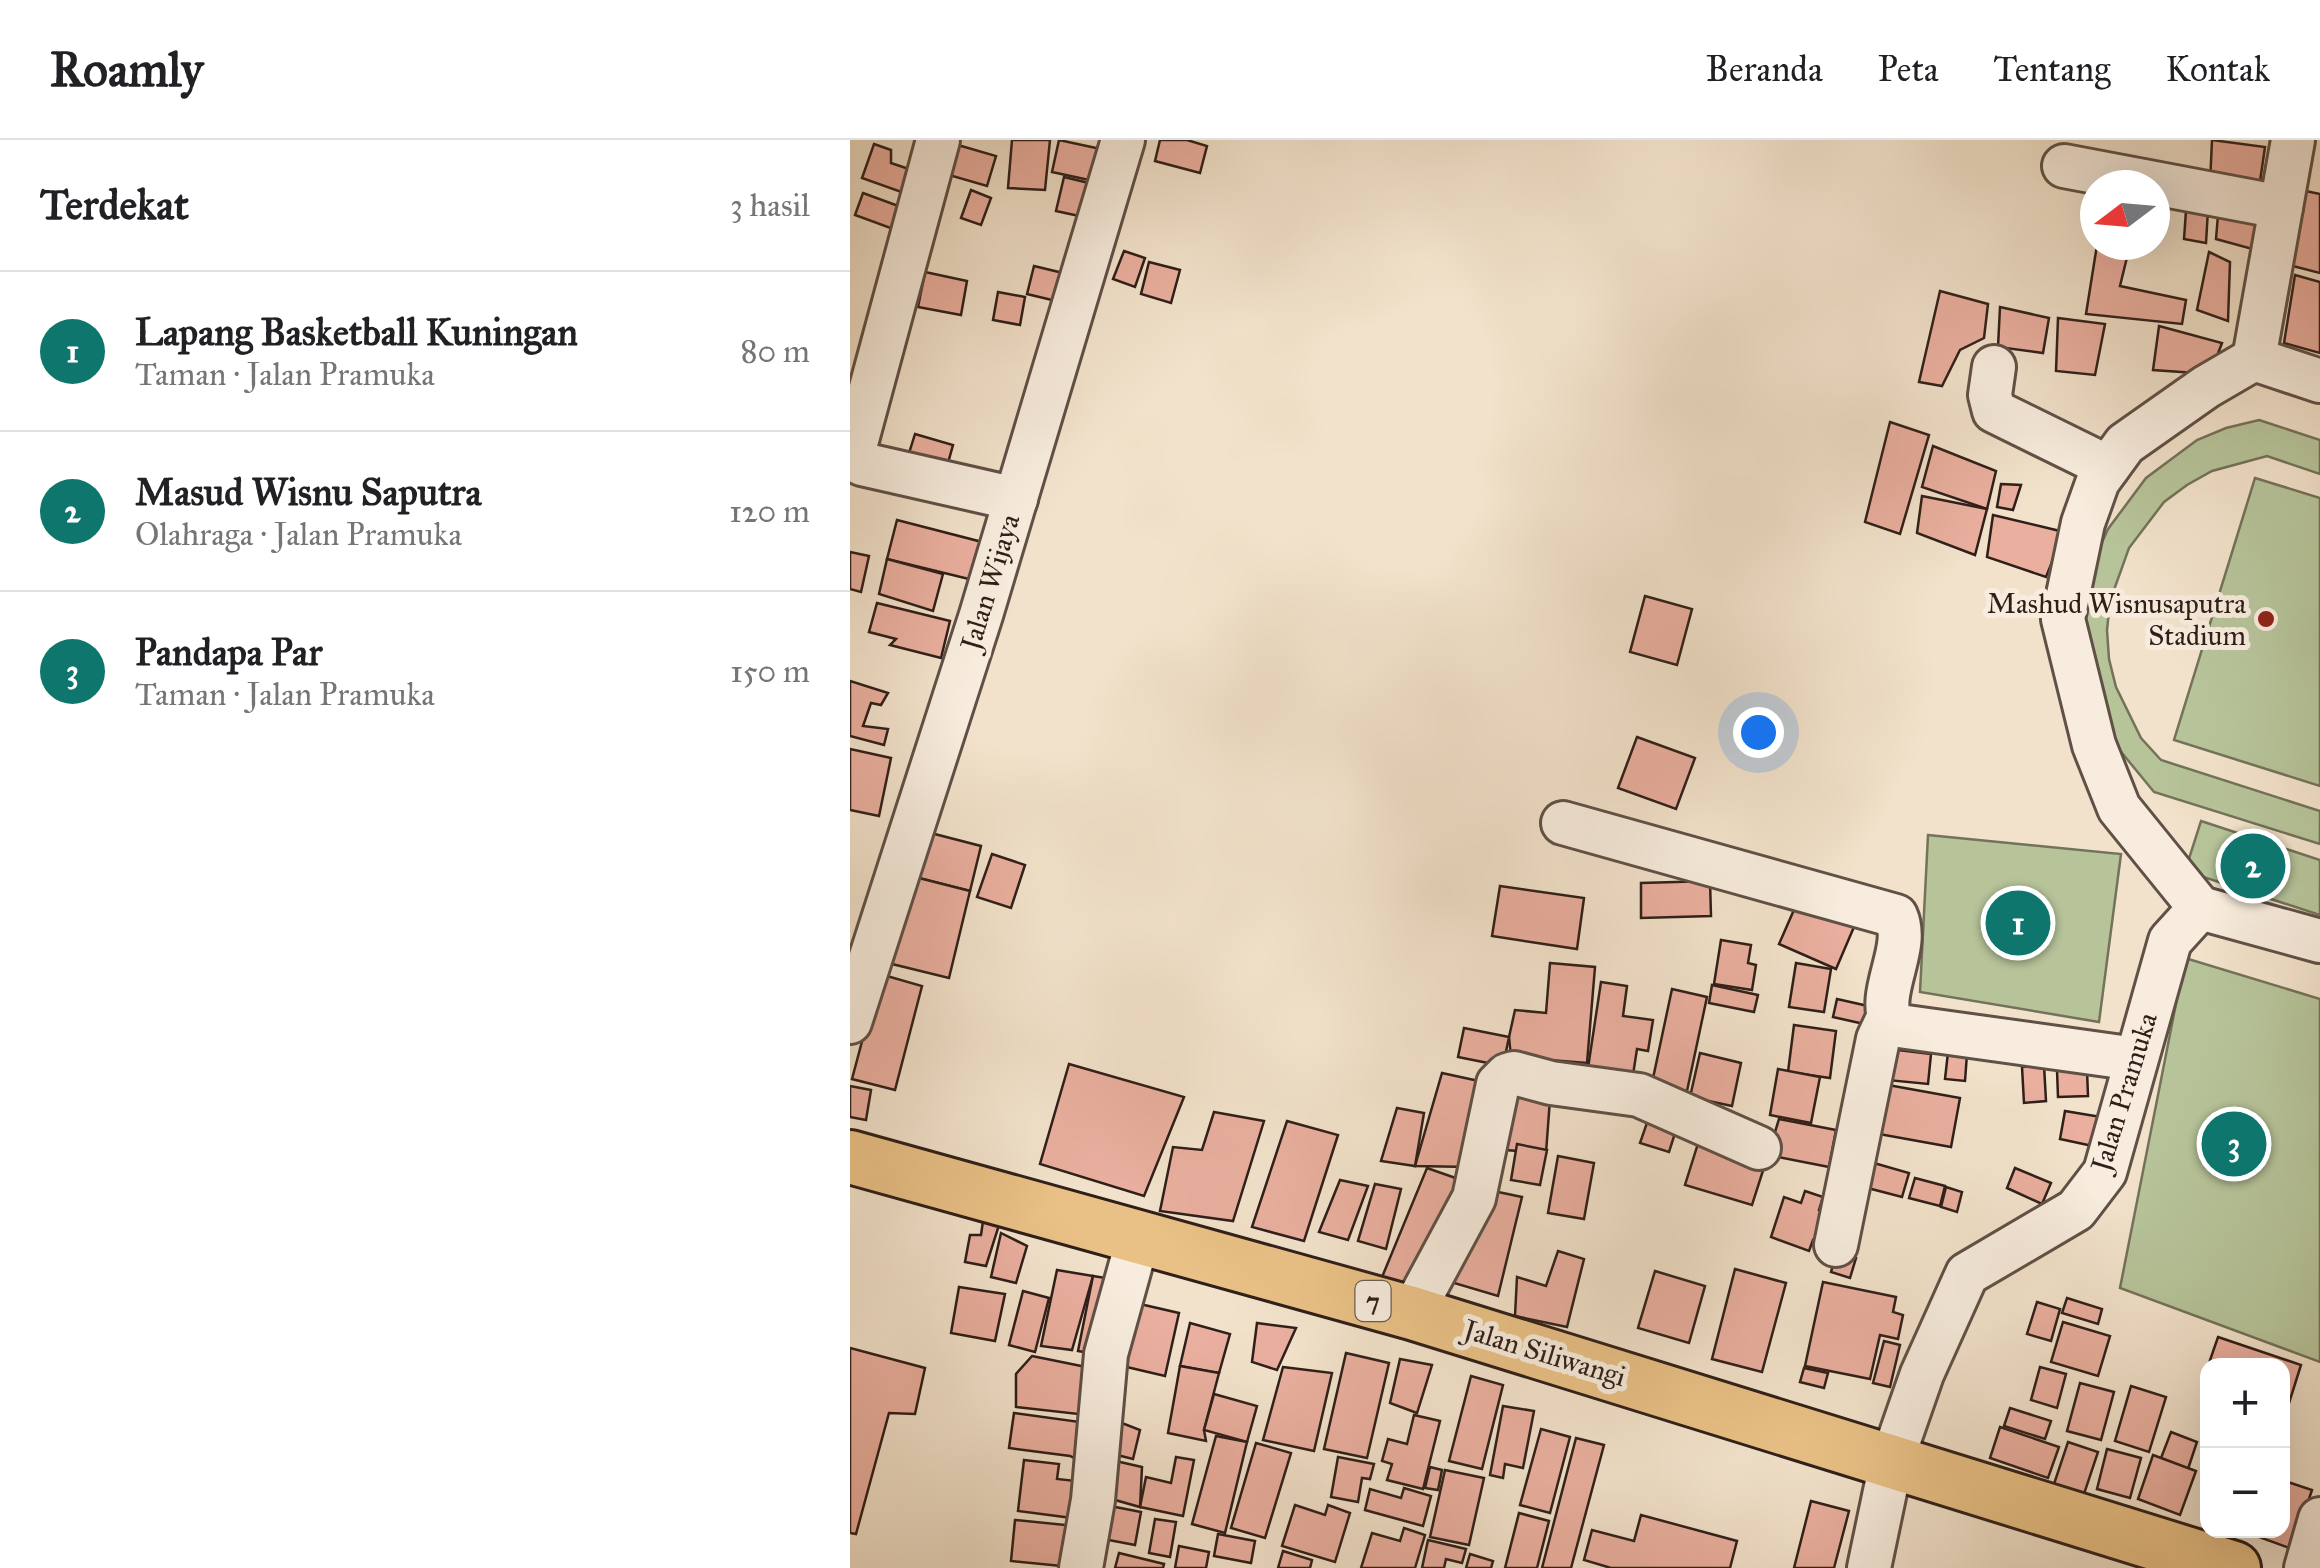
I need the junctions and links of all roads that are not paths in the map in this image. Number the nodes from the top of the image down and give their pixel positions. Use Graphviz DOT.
graph roads {
  1 [pos="938,140"];
  2 [pos="1123,140"];
  3 [pos="2293,140"];
  4 [pos="2064,166"];
  5 [pos="2281,207"];
  6 [pos="2254,360"];
  7 [pos="1994,367"];
  8 [pos="2320,381"];
  9 [pos="2108,467"];
  10 [pos="1016,499"];
  11 [pos="1563,822"];
  12 [pos="2200,908"];
  13 [pos="2320,941"];
  14 [pos="1888,1018"];
  15 [pos="850,1022"];
  16 [pos="2136,1059"];
  17 [pos="1759,1148"];
  18 [pos="850,1157"];
  19 [pos="1139,1235"];
  20 [pos="1836,1245"];
  21 [pos="1412,1313"];
  22 [pos="1891,1463"];
  23 [pos="2320,1519"];
  24 [pos="1081,1568"];
  25 [pos="1869,1568"];
  26 [pos="2234,1568"];
  27 [pos="2306,1568"];
  1 -- 10 [label="street"];
  2 -- 10 [label="street, Jalan Wijaya"];
  3 -- 5 [label="street"];
  4 -- 5 [label="street"];
  5 -- 6 [label="street"];
  6 -- 8 [label="street"];
  6 -- 9 [label="street"];
  7 -- 9 [label="street"];
  9 -- 12 [label="street"];
  10 -- 15 [label="street, Jalan Wijaya"];
  11 -- 14 [label="street"];
  12 -- 13 [label="street"];
  12 -- 16 [label="street, Jalan Pramuka"];
  14 -- 16 [label="street"];
  14 -- 20 [label="street"];
  16 -- 22 [label="street, Jalan Pramuka"];
  17 -- 21 [label="street"];
  18 -- 19 [label="main road, Jalan Siliwangi / 7"];
  19 -- 21 [label="main road, Jalan Siliwangi / 7"];
  19 -- 24 [label="street"];
  21 -- 22 [label="main road, Jalan Siliwangi / 7"];
  22 -- 25 [label="street, Jalan Pramuka"];
  22 -- 26 [label="main road, Jalan Siliwangi / 7"];
  23 -- 27 [label="street"];
}
